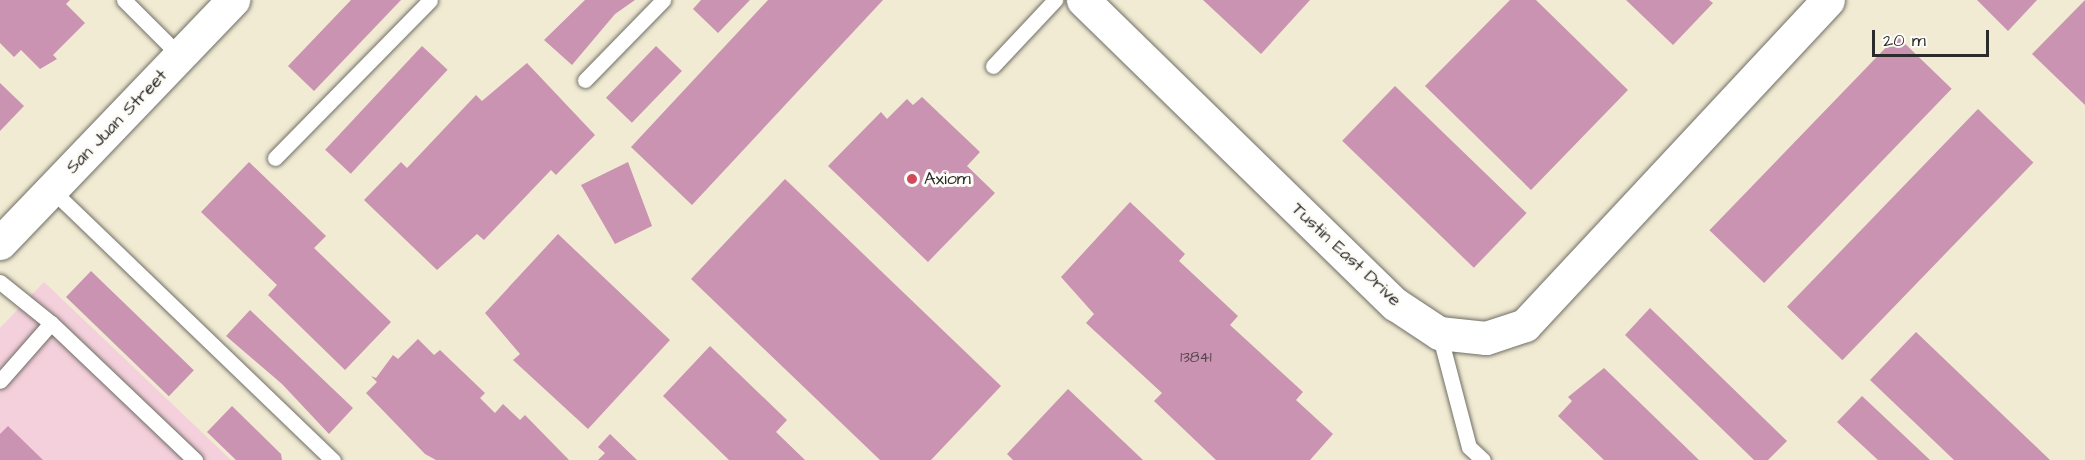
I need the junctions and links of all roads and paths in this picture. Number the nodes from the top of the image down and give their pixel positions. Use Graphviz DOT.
graph roads {
  1 [pos="124,0"];
  2 [pos="233,0"];
  3 [pos="430,0"];
  4 [pos="663,0"];
  5 [pos="1055,0"];
  6 [pos="1083,0"];
  7 [pos="1828,0"];
  8 [pos="180,56"];
  9 [pos="993,66"];
  10 [pos="585,80"];
  11 [pos="275,158"];
  12 [pos="52,190"];
  13 [pos="0,243"];
  14 [pos="0,282"];
  15 [pos="51,323"];
  16 [pos="1439,333"];
  17 [pos="0,381"];
  18 [pos="195,460"];
  19 [pos="333,460"];
  20 [pos="1484,460"];
  1 -- 8 [label="lane"];
  2 -- 8 [label="street, San Juan Street"];
  3 -- 11 [label="lane"];
  4 -- 10 [label="lane"];
  5 -- 9 [label="lane"];
  6 -- 16 [label="street, Tustin East Drive"];
  7 -- 16 [label="street, Tustin East Drive"];
  8 -- 12 [label="street, San Juan Street"];
  12 -- 13 [label="street, San Juan Street"];
  12 -- 19 [label="lane"];
  14 -- 15 [label="lane"];
  15 -- 17 [label="lane"];
  15 -- 18 [label="lane"];
  16 -- 20 [label="lane"];
}
